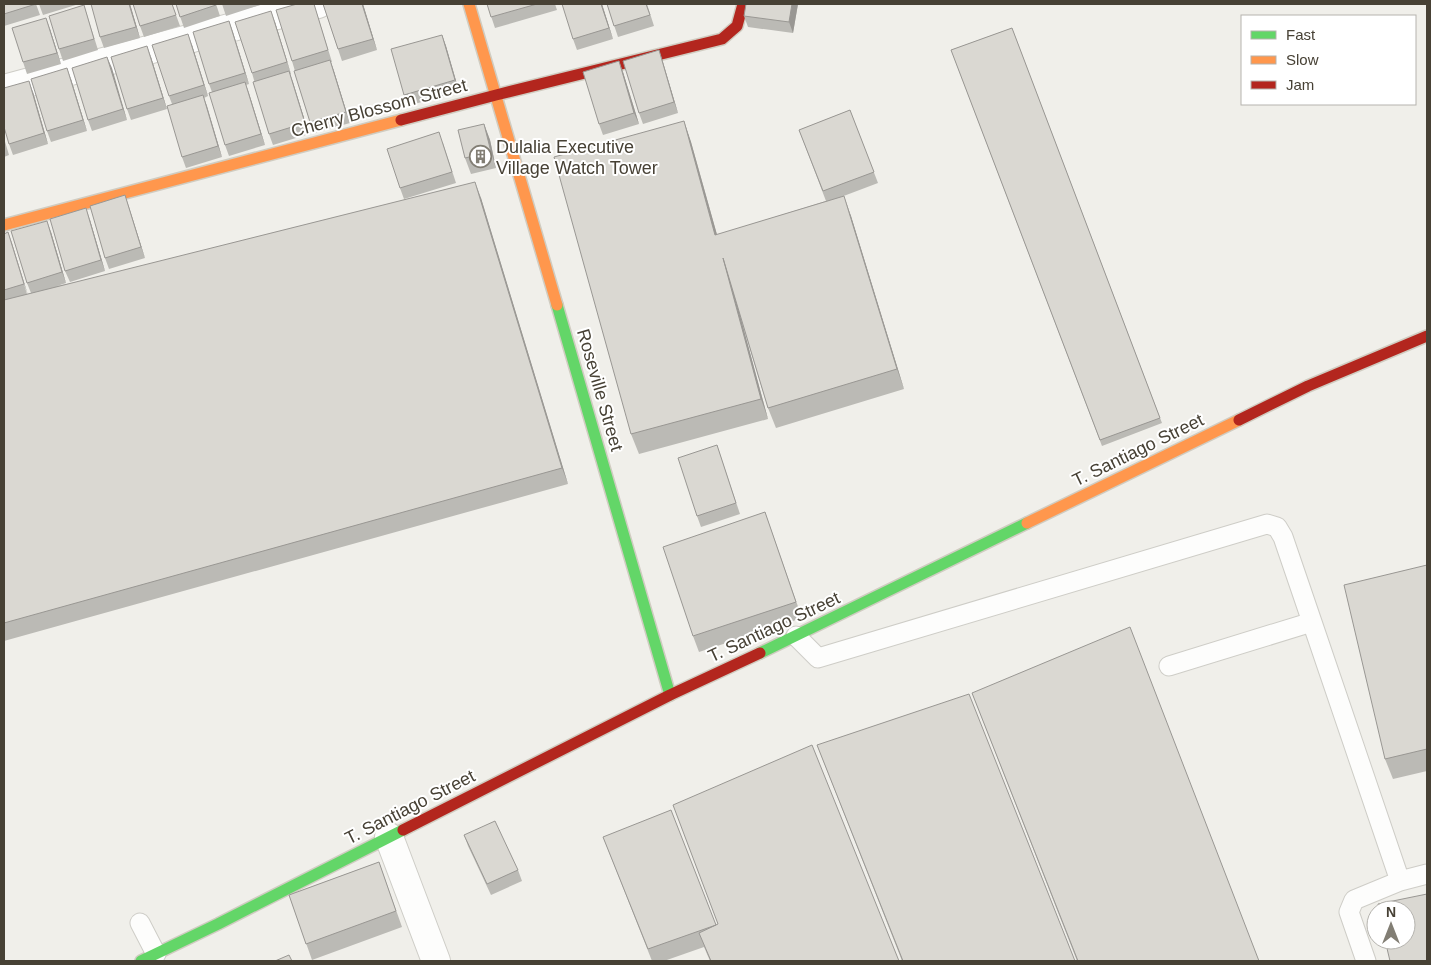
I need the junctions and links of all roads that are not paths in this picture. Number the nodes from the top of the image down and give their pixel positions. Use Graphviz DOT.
graph roads {
  1 [pos="318,4"];
  2 [pos="469,4"];
  3 [pos="742,4"];
  4 [pos="4,89"];
  5 [pos="496,95"];
  6 [pos="4,225"];
  7 [pos="1427,336"];
  8 [pos="1312,622"];
  9 [pos="796,636"];
  10 [pos="1169,666"];
  11 [pos="670,695"];
  12 [pos="389,837"];
  13 [pos="1427,874"];
  14 [pos="1400,880"];
  15 [pos="140,923"];
  16 [pos="148,958"];
  17 [pos="436,961"];
  18 [pos="1366,961"];
  1 -- 4 [label="street"];
  2 -- 5 [label="street, Roseville Street"];
  3 -- 5 [label="street, Cherry Blossom Street"];
  5 -- 6 [label="street, Cherry Blossom Street"];
  5 -- 11 [label="street, Roseville Street"];
  7 -- 9 [label="street, T. Santiago Street"];
  8 -- 9 [label="lane"];
  8 -- 10 [label="lane"];
  8 -- 14 [label="lane"];
  9 -- 11 [label="street, T. Santiago Street"];
  11 -- 12 [label="street, T. Santiago Street"];
  12 -- 16 [label="street, T. Santiago Street"];
  12 -- 17 [label="street"];
  13 -- 14 [label="lane"];
  14 -- 18 [label="lane"];
  15 -- 16 [label="lane"];
}
